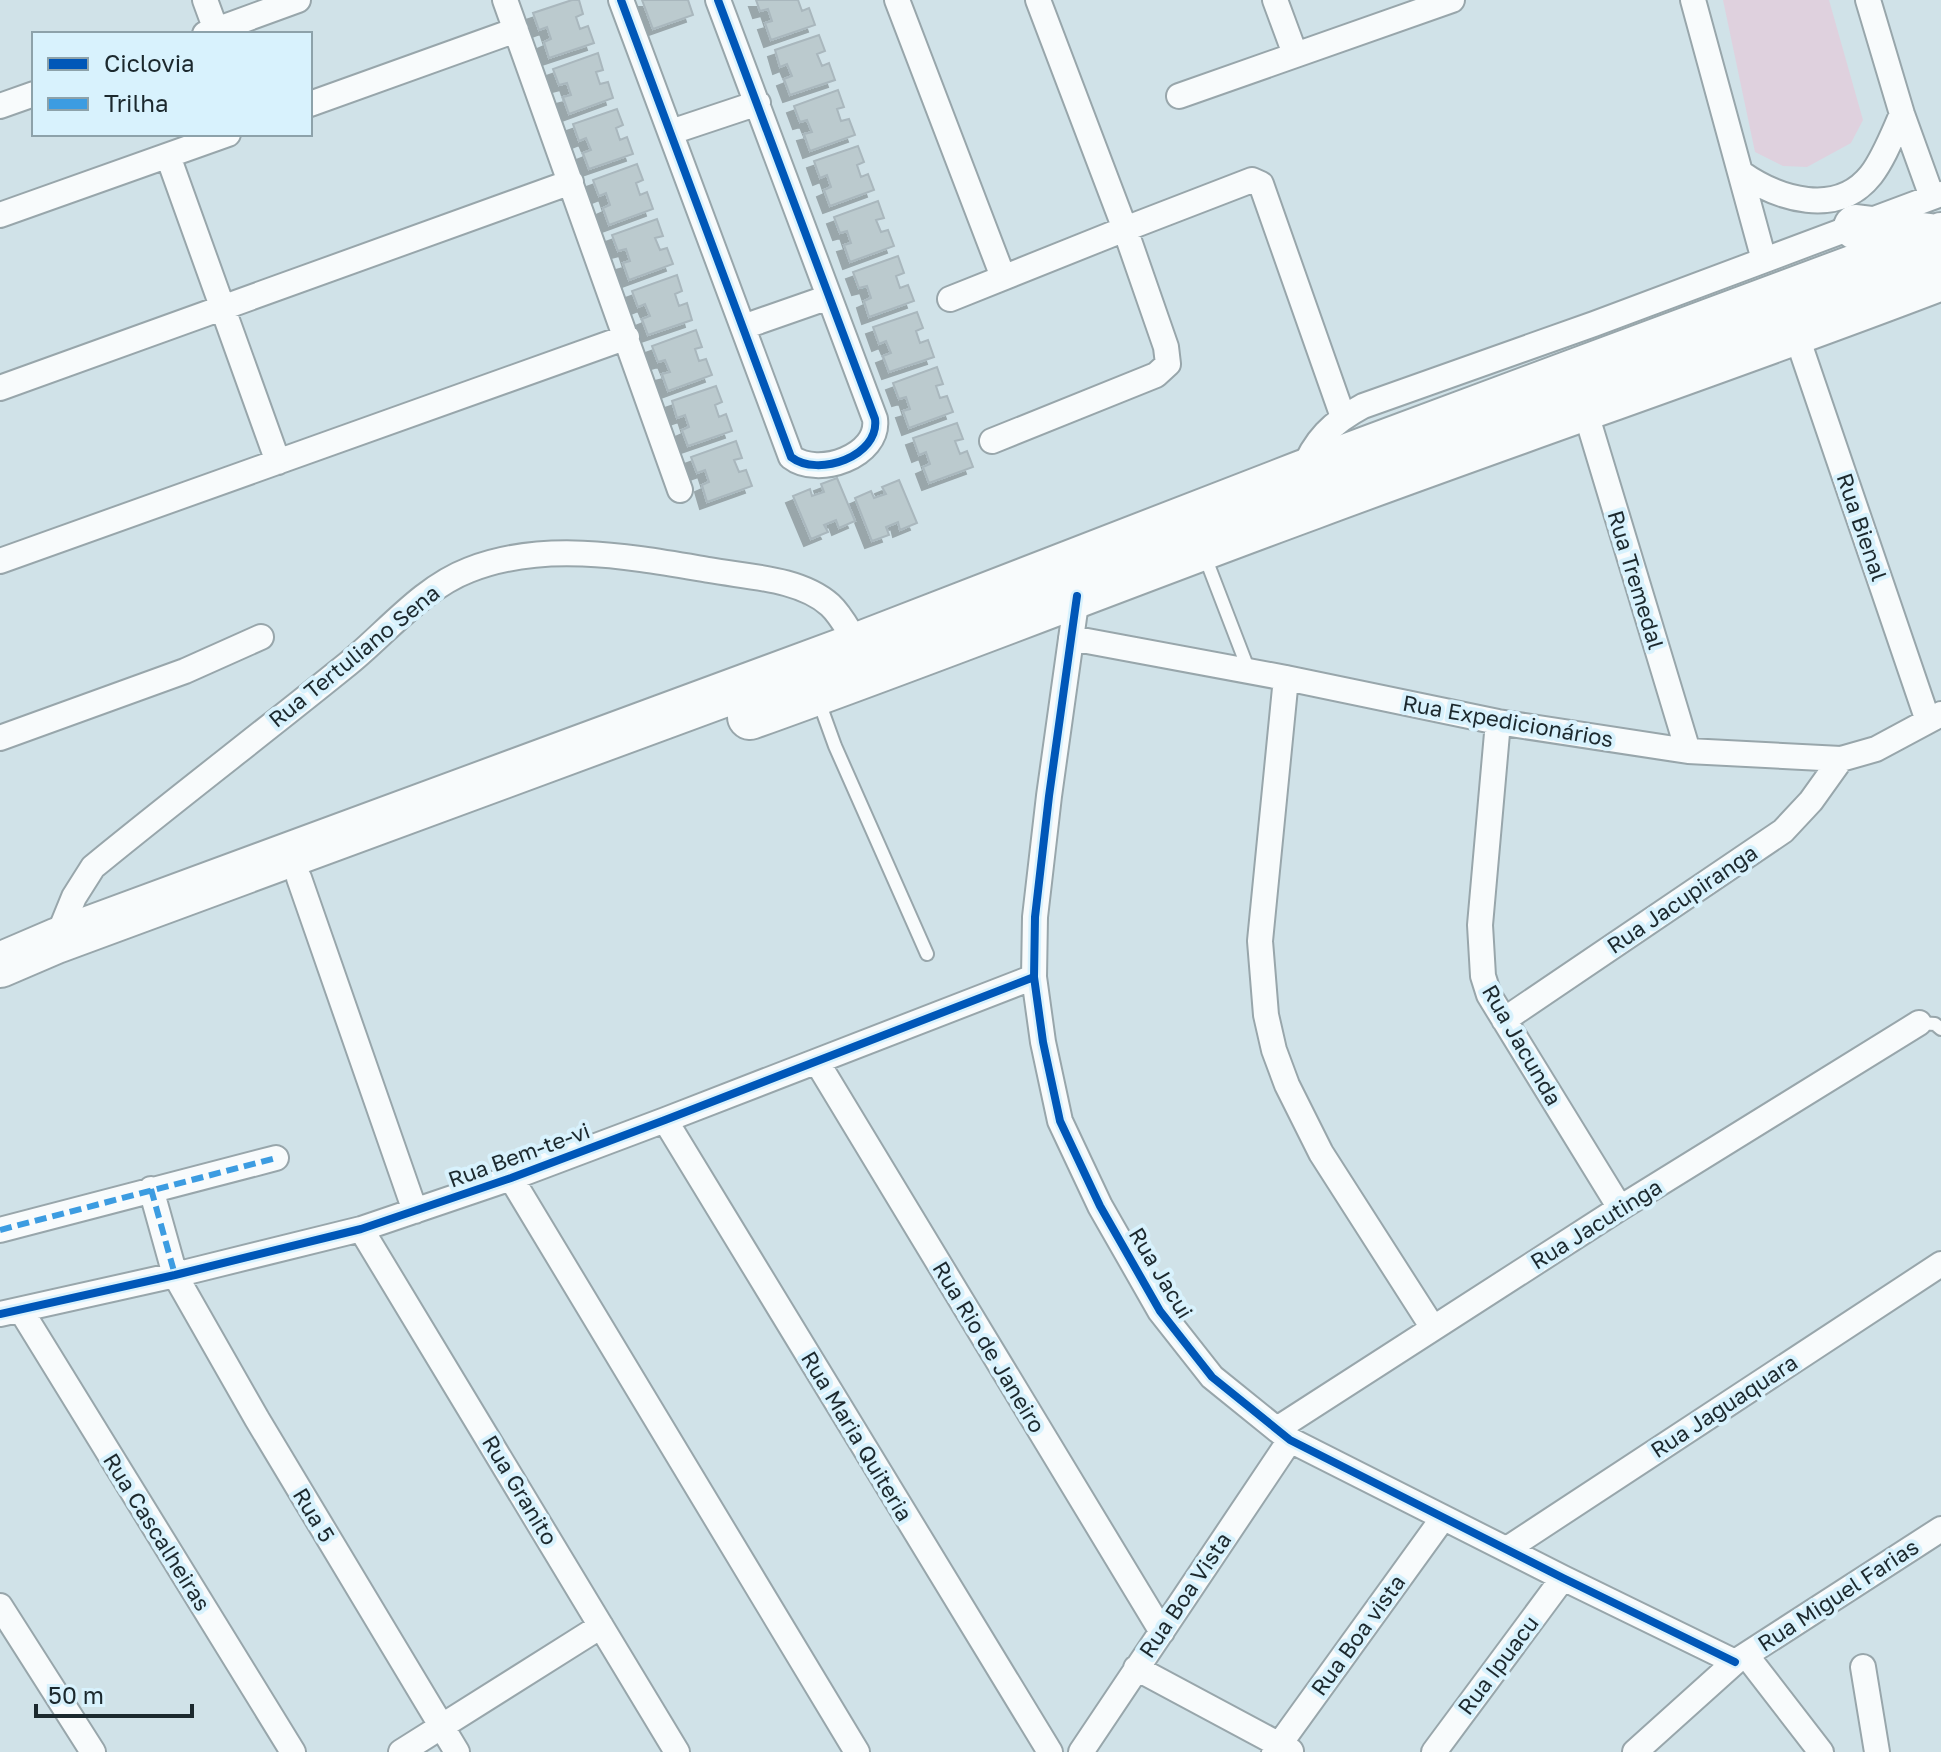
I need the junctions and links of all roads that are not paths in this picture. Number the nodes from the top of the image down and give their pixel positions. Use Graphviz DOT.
graph roads {
  1 [pos="205,0"];
  2 [pos="298,0"];
  3 [pos="505,0"];
  4 [pos="621,0"];
  5 [pos="718,0"];
  6 [pos="897,0"];
  7 [pos="1038,0"];
  8 [pos="1275,0"];
  9 [pos="1693,0"];
  10 [pos="1868,0"];
  11 [pos="1441,2"];
  12 [pos="516,30"];
  13 [pos="211,32"];
  14 [pos="1295,54"];
  15 [pos="32,95"];
  16 [pos="1179,96"];
  17 [pos="312,103"];
  18 [pos="758,103"];
  19 [pos="0,106"];
  20 [pos="1902,114"];
  21 [pos="671,132"];
  22 [pos="223,136"];
  23 [pos="168,156"];
  24 [pos="1741,173"];
  25 [pos="571,182"];
  26 [pos="0,215"];
  27 [pos="1856,227"];
  28 [pos="1938,228"];
  29 [pos="1125,229"];
  30 [pos="1764,260"];
  31 [pos="1003,277"];
  32 [pos="829,297"];
  33 [pos="950,299"];
  34 [pos="223,307"];
  35 [pos="743,327"];
  36 [pos="1796,334"];
  37 [pos="627,337"];
  38 [pos="0,388"];
  39 [pos="1585,410"];
  40 [pos="1343,417"];
  41 [pos="992,441"];
  42 [pos="278,462"];
  43 [pos="680,490"];
  44 [pos="1307,490"];
  45 [pos="1202,548"];
  46 [pos="0,561"];
  47 [pos="1077,596"];
  48 [pos="261,637"];
  49 [pos="1071,638"];
  50 [pos="858,645"];
  51 [pos="1249,671"];
  52 [pos="1286,678"];
  53 [pos="816,694"];
  54 [pos="1935,717"];
  55 [pos="1498,722"];
  56 [pos="0,738"];
  57 [pos="1688,751"];
  58 [pos="1841,759"];
  59 [pos="299,878"];
  60 [pos="56,941"];
  61 [pos="927,954"];
  62 [pos="0,965"];
  63 [pos="1034,977"];
  64 [pos="0,990"];
  65 [pos="1504,1020"];
  66 [pos="1930,1026"];
  67 [pos="817,1062"];
  68 [pos="665,1120"];
  69 [pos="276,1158"];
  70 [pos="511,1178"];
  71 [pos="151,1189"];
  72 [pos="1620,1208"];
  73 [pos="415,1211"];
  74 [pos="361,1229"];
  75 [pos="0,1230"];
  76 [pos="1941,1264"];
  77 [pos="175,1275"];
  78 [pos="11,1313"];
  79 [pos="1433,1328"];
  80 [pos="1284,1434"];
  81 [pos="1443,1518"];
  82 [pos="1941,1529"];
  83 [pos="1507,1549"];
  84 [pos="1563,1578"];
  85 [pos="0,1606"];
  86 [pos="601,1626"];
  87 [pos="1162,1632"];
  88 [pos="1741,1659"];
  89 [pos="1863,1667"];
  90 [pos="1136,1668"];
  91 [pos="440,1726"];
  92 [pos="1282,1749"];
  93 [pos="93,1752"];
  94 [pos="293,1752"];
  95 [pos="401,1752"];
  96 [pos="457,1752"];
  97 [pos="677,1752"];
  98 [pos="857,1752"];
  99 [pos="1050,1752"];
  100 [pos="1081,1752"];
  101 [pos="1434,1752"];
  102 [pos="1635,1752"];
  103 [pos="1821,1752"];
  104 [pos="1877,1752"];
  1 -- 13 [label="street"];
  2 -- 13 [label="street"];
  3 -- 12 [label="street"];
  4 -- 21 [label="street"];
  5 -- 18 [label="street"];
  6 -- 31 [label="street"];
  7 -- 29 [label="street"];
  8 -- 14 [label="street"];
  9 -- 24 [label="street"];
  10 -- 20 [label="street"];
  11 -- 14 [label="street"];
  12 -- 17 [label="street"];
  12 -- 25 [label="street"];
  14 -- 16 [label="street"];
  15 -- 19 [label="street"];
  18 -- 21 [label="street"];
  18 -- 32 [label="street"];
  20 -- 24 [label="street"];
  20 -- 28 [label="street"];
  21 -- 35 [label="street"];
  22 -- 23 [label="street"];
  23 -- 26 [label="street"];
  23 -- 34 [label="street"];
  24 -- 30 [label="street"];
  25 -- 34 [label="street"];
  25 -- 37 [label="street"];
  27 -- 28 [label="highway"];
  27 -- 30 [label="street"];
  28 -- 36 [label="highway"];
  28 -- 44 [label="highway"];
  29 -- 31 [label="street"];
  29 -- 40 [label="street"];
  29 -- 41 [label="street"];
  30 -- 40 [label="street"];
  31 -- 33 [label="street"];
  32 -- 35 [label="street"];
  32 -- 35 [label="street"];
  34 -- 38 [label="street"];
  34 -- 42 [label="street"];
  36 -- 39 [label="highway"];
  36 -- 54 [label="street, Rua Bienal"];
  37 -- 42 [label="street"];
  37 -- 43 [label="street"];
  39 -- 44 [label="highway"];
  39 -- 57 [label="street, Rua Tremedal"];
  40 -- 44 [label="street"];
  42 -- 46 [label="street"];
  44 -- 45 [label="highway"];
  44 -- 50 [label="highway"];
  45 -- 47 [label="highway"];
  45 -- 51 [label="lane"];
  47 -- 49 [label="street, Rua Jacui"];
  47 -- 53 [label="highway"];
  48 -- 56 [label="street"];
  49 -- 51 [label="street, Rua Expedicionários"];
  49 -- 63 [label="street, Rua Jacui"];
  50 -- 60 [label="highway"];
  50 -- 60 [label="street, Rua Tertuliano Sena"];
  51 -- 52 [label="street, Rua Expedicionários"];
  52 -- 55 [label="street, Rua Expedicionários"];
  52 -- 79 [label="street"];
  53 -- 59 [label="highway"];
  53 -- 61 [label="lane"];
  54 -- 58 [label="street, Rua Expedicionários"];
  55 -- 57 [label="street, Rua Expedicionários"];
  55 -- 65 [label="street, Rua Jacunda"];
  57 -- 58 [label="street, Rua Expedicionários"];
  58 -- 65 [label="street, Rua Jacupiranga"];
  59 -- 64 [label="highway"];
  59 -- 73 [label="street"];
  60 -- 62 [label="highway"];
  63 -- 67 [label="street, Rua Bem-te-vi"];
  63 -- 80 [label="street, Rua Jacui"];
  65 -- 72 [label="street, Rua Jacunda"];
  66 -- 72 [label="street, Rua Jacutinga"];
  67 -- 68 [label="street, Rua Bem-te-vi"];
  67 -- 87 [label="street, Rua Rio de Janeiro"];
  68 -- 70 [label="street, Rua Bem-te-vi"];
  68 -- 99 [label="street, Rua Maria Quiteria"];
  69 -- 71 [label="street"];
  70 -- 73 [label="street, Rua Bem-te-vi"];
  70 -- 98 [label="street"];
  71 -- 75 [label="street"];
  71 -- 77 [label="street, Rua 5"];
  72 -- 79 [label="street, Rua Jacutinga"];
  73 -- 74 [label="street, Rua Bem-te-vi"];
  74 -- 77 [label="street, Rua Bem-te-vi"];
  74 -- 86 [label="street, Rua Granito"];
  76 -- 83 [label="street, Rua Jaguaquara"];
  77 -- 78 [label="street, Rua Bem-te-vi"];
  77 -- 91 [label="street, Rua 5"];
  78 -- 94 [label="street, Rua Cascalheiras"];
  79 -- 80 [label="street, Rua Jacutinga"];
  80 -- 81 [label="street, Rua Jacui"];
  80 -- 87 [label="street, Rua Boa Vista"];
  81 -- 83 [label="street, Rua Jacui"];
  81 -- 92 [label="street, Rua Boa vista"];
  82 -- 88 [label="street, Rua Miguel Farias"];
  83 -- 84 [label="street, Rua Jacui"];
  84 -- 88 [label="street, Rua Jacui"];
  84 -- 101 [label="street, Rua Ipuacu"];
  85 -- 93 [label="street"];
  86 -- 91 [label="street"];
  86 -- 97 [label="street, Rua Granito"];
  87 -- 90 [label="street, Rua Boa Vista"];
  88 -- 102 [label="street, Rua Miguel Farias"];
  88 -- 103 [label="street, Rua Jacui"];
  89 -- 104 [label="street"];
  90 -- 92 [label="street"];
  90 -- 100 [label="street, Rua Boa Vista"];
  91 -- 95 [label="street"];
  91 -- 96 [label="street, Rua 5"];
}
